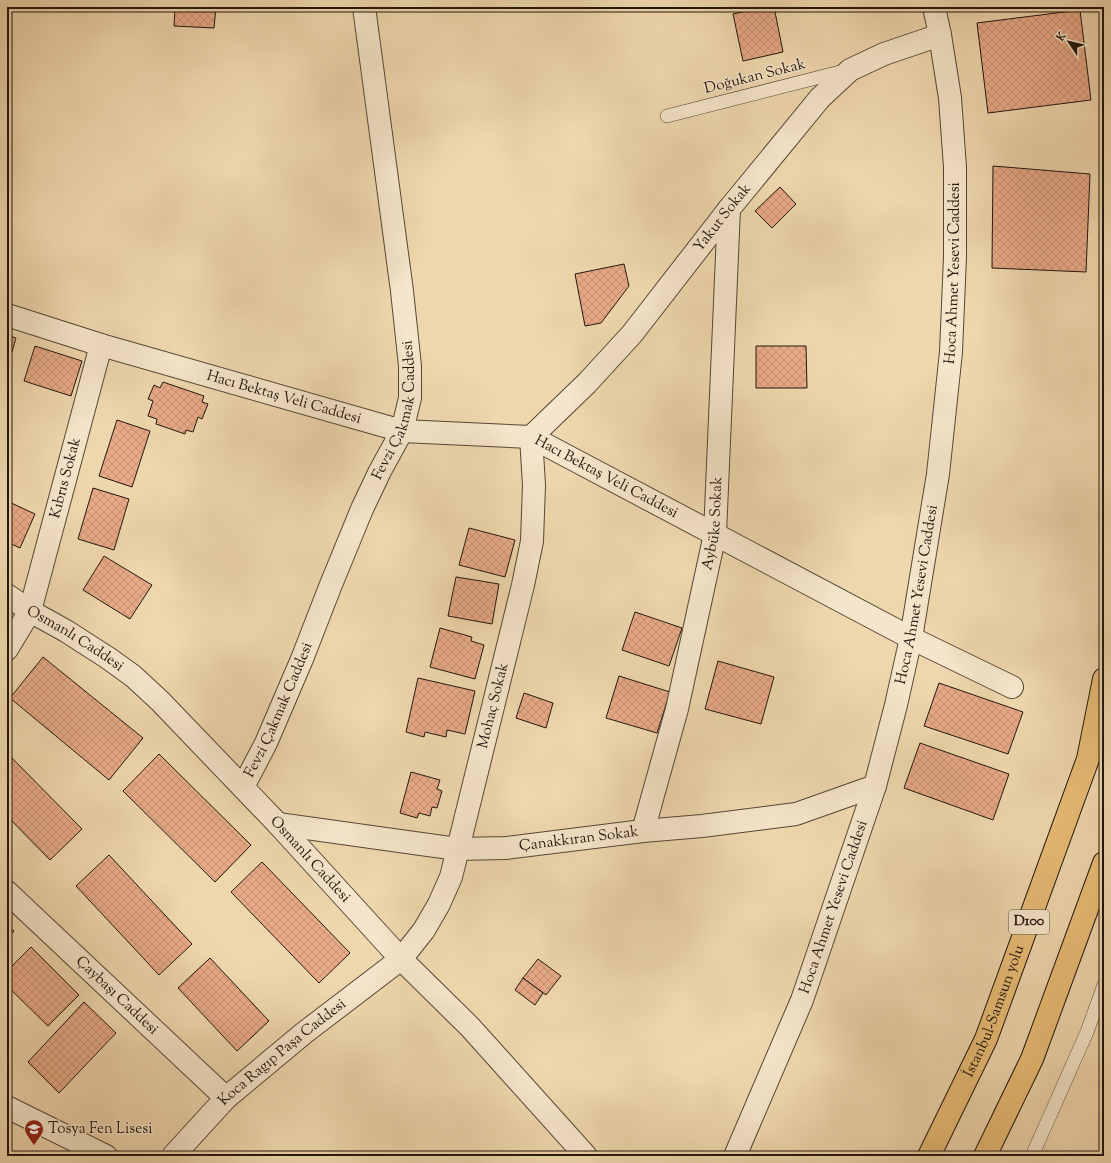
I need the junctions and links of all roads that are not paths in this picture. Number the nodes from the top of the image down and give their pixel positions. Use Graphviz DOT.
graph roads {
  1 [pos="364,7"];
  2 [pos="934,7"];
  3 [pos="940,35"];
  4 [pos="850,70"];
  5 [pos="667,116"];
  6 [pos="729,209"];
  7 [pos="7,315"];
  8 [pos="101,345"];
  9 [pos="402,431"];
  10 [pos="531,438"];
  11 [pos="715,534"];
  12 [pos="7,595"];
  13 [pos="30,611"];
  14 [pos="911,638"];
  15 [pos="7,649"];
  16 [pos="1104,679"];
  17 [pos="1012,687"];
  18 [pos="876,786"];
  19 [pos="243,787"];
  20 [pos="278,824"];
  21 [pos="644,831"];
  22 [pos="457,849"];
  23 [pos="1104,862"];
  24 [pos="7,892"];
  25 [pos="401,959"];
  26 [pos="1104,985"];
  27 [pos="226,1098"];
  28 [pos="7,1107"];
  29 [pos="106,1156"];
  30 [pos="173,1156"];
  31 [pos="586,1156"];
  32 [pos="735,1156"];
  33 [pos="929,1156"];
  34 [pos="985,1156"];
  35 [pos="1032,1156"];
  1 -- 9 [label="street, Fevzi Çakmak Caddesi"];
  2 -- 3 [label="street, Hoca Ahmet Yesevi Caddesi"];
  3 -- 4 [label="street, Yakut Sokak"];
  3 -- 14 [label="street, Hoca Ahmet Yesevi Caddesi"];
  4 -- 5 [label="lane, Doğukan Sokak"];
  4 -- 6 [label="street, Yakut Sokak"];
  6 -- 10 [label="street, Yakut Sokak"];
  6 -- 11 [label="street, Aybüke Sokak"];
  7 -- 8 [label="street, Hacı Bektaş Veli Caddesi"];
  8 -- 9 [label="street, Hacı Bektaş Veli Caddesi"];
  8 -- 13 [label="street, Kıbrıs Sokak"];
  9 -- 10 [label="street, Hacı Bektaş Veli Caddesi"];
  9 -- 19 [label="street, Fevzi Çakmak Caddesi"];
  10 -- 11 [label="street, Hacı Bektaş Veli Caddesi"];
  10 -- 22 [label="street, Mohaç Sokak"];
  11 -- 14 [label="street, Hacı Bektaş Veli Caddesi"];
  11 -- 21 [label="street, Aybüke Sokak"];
  12 -- 13 [label="street, Osmanlı Caddesi"];
  13 -- 15 [label="street, Kıbrıs Sokak"];
  13 -- 19 [label="street, Osmanlı Caddesi"];
  14 -- 17 [label="street, Hacı Bektaş Veli Caddesi"];
  14 -- 18 [label="street, Hoca Ahmet Yesevi Caddesi"];
  16 -- 33 [label="highway, İstanbul-Samsun yolu / D100"];
  18 -- 21 [label="street, Çanakkıran Sokak"];
  18 -- 32 [label="street, Hoca Ahmet Yesevi Caddesi"];
  19 -- 20 [label="street, Osmanlı Caddesi"];
  20 -- 22 [label="street, Çanakkıran Sokak"];
  20 -- 25 [label="street, Osmanlı Caddesi"];
  21 -- 22 [label="street, Çanakkıran Sokak"];
  22 -- 25 [label="street, Mohaç Sokak"];
  23 -- 34 [label="highway"];
  24 -- 27 [label="street, Çaybaşı Caddesi"];
  25 -- 27 [label="street, Koca Ragıp Paşa Caddesi"];
  25 -- 31 [label="street, Osmanlı Caddesi"];
  26 -- 35 [label="lane"];
  27 -- 30 [label="street, Koca Ragıp Paşa Caddesi"];
  28 -- 29 [label="street"];
}
